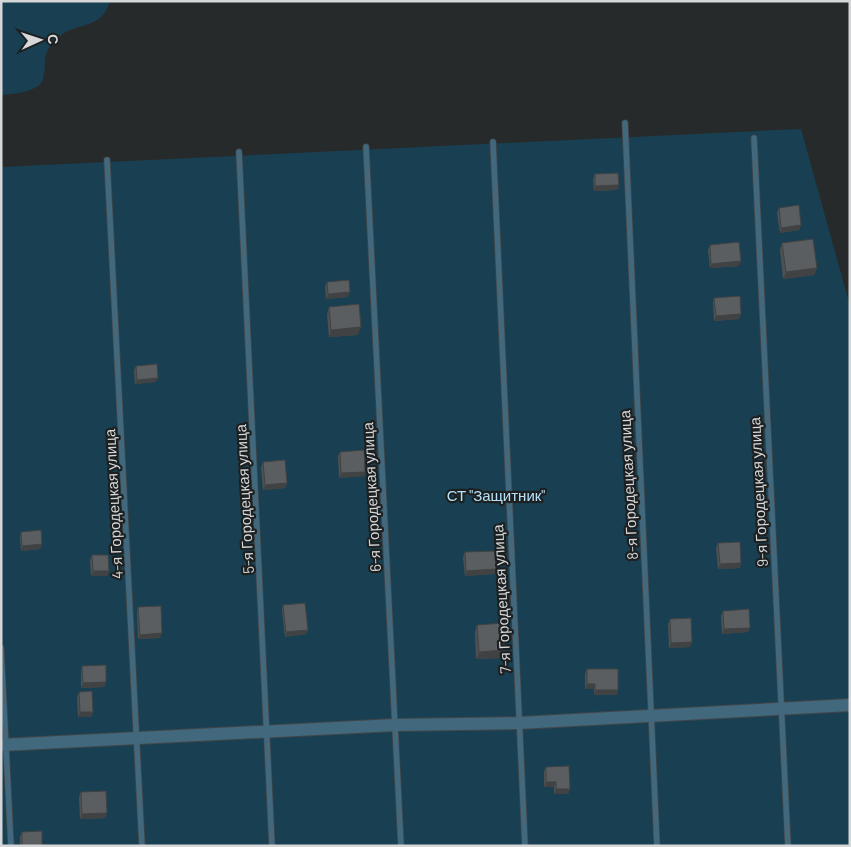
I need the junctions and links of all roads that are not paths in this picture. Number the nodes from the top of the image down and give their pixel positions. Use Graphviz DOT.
graph roads {
  1 [pos="625,123"];
  2 [pos="754,138"];
  3 [pos="493,142"];
  4 [pos="366,147"];
  5 [pos="239,152"];
  6 [pos="107,160"];
  7 [pos="1,648"];
  8 [pos="850,705"];
  9 [pos="781,708"];
  10 [pos="651,716"];
  11 [pos="519,723"];
  12 [pos="395,725"];
  13 [pos="268,732"];
  14 [pos="138,739"];
  15 [pos="4,745"];
  16 [pos="11,846"];
  17 [pos="142,846"];
  18 [pos="272,846"];
  19 [pos="401,846"];
  20 [pos="525,846"];
  21 [pos="657,846"];
  22 [pos="788,846"];
  1 -- 10 [label="lane, 8-я Городецкая улица"];
  2 -- 9 [label="lane, 9-я Городецкая улица"];
  3 -- 11 [label="lane, 7-я Городецкая улица"];
  4 -- 12 [label="lane, 6-я Городецкая улица"];
  5 -- 13 [label="lane, 5-я Городецкая улица"];
  6 -- 14 [label="lane, 4-я Городецкая улица"];
  7 -- 15 [label="lane"];
  8 -- 9 [label="street"];
  9 -- 10 [label="street"];
  9 -- 22 [label="lane, 9-я Городецкая улица"];
  10 -- 11 [label="street"];
  10 -- 21 [label="lane, 8-я Городецкая улица"];
  11 -- 12 [label="street"];
  11 -- 20 [label="lane, 7-я Городецкая улица"];
  12 -- 13 [label="street"];
  12 -- 19 [label="lane, 6-я Городецкая улица"];
  13 -- 14 [label="street"];
  13 -- 18 [label="lane, 5-я Городецкая улица"];
  14 -- 15 [label="street"];
  14 -- 17 [label="lane, 4-я Городецкая улица"];
  15 -- 16 [label="lane"];
}
